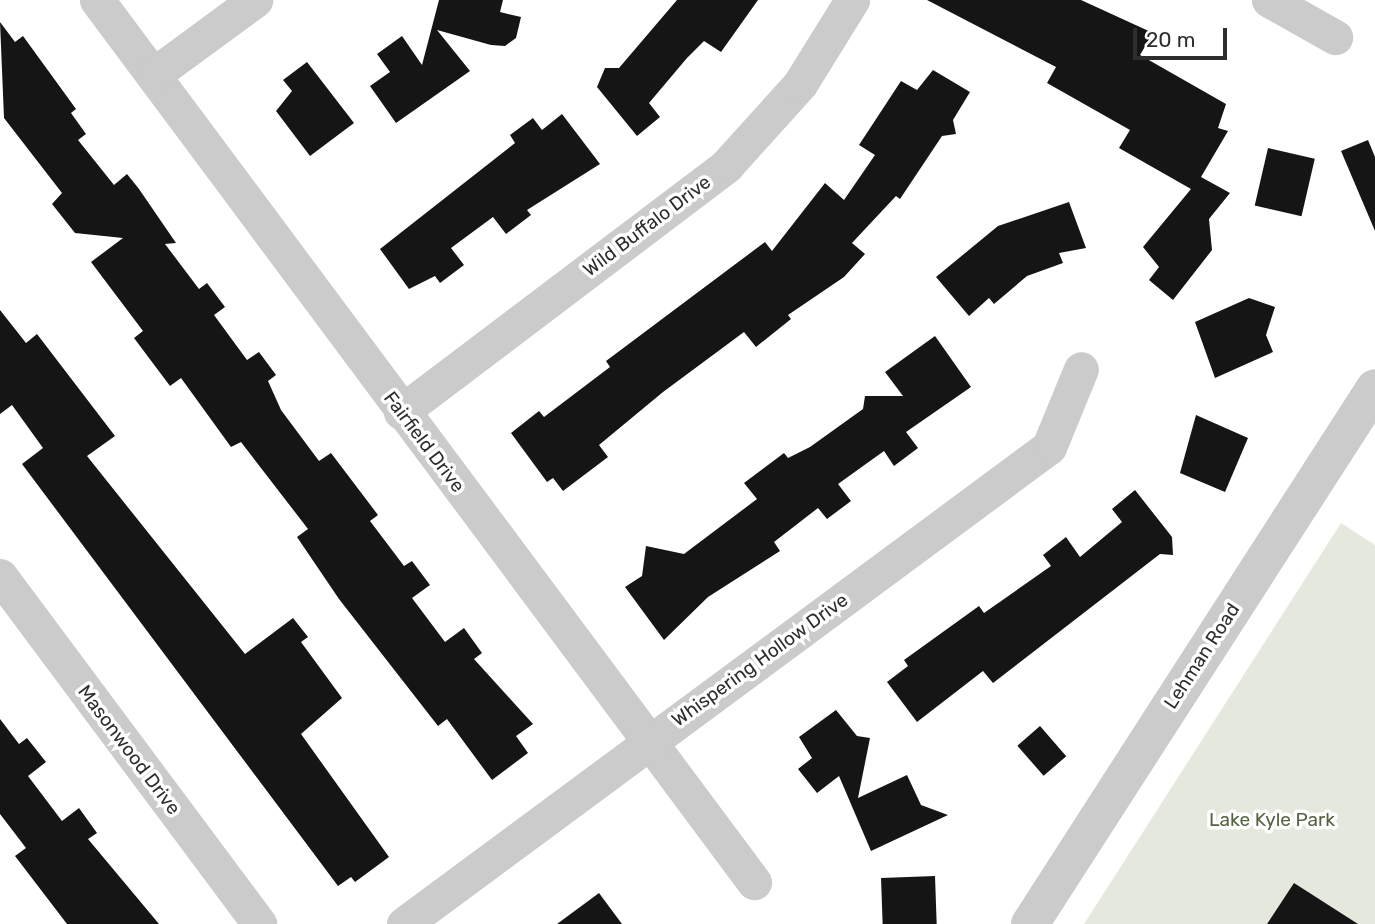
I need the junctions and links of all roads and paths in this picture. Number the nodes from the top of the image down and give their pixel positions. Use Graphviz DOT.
graph roads {
  1 [pos="97,0"];
  2 [pos="255,0"];
  3 [pos="852,0"];
  4 [pos="1269,0"];
  5 [pos="1335,37"];
  6 [pos="153,75"];
  7 [pos="1081,369"];
  8 [pos="1375,388"];
  9 [pos="401,412"];
  10 [pos="0,576"];
  11 [pos="652,740"];
  12 [pos="754,883"];
  13 [pos="259,924"];
  14 [pos="404,924"];
  15 [pos="1030,924"];
  1 -- 6 [label="street, Fairfield Drive"];
  2 -- 6 [label="street"];
  3 -- 9 [label="street, Wild Buffalo Drive"];
  4 -- 5 [label="street"];
  6 -- 9 [label="street, Fairfield Drive"];
  7 -- 11 [label="street, Whispering Hollow Drive"];
  8 -- 15 [label="street, Lehman Road"];
  9 -- 11 [label="street, Fairfield Drive"];
  10 -- 13 [label="street, Masonwood Drive"];
  11 -- 12 [label="street, Fairfield Drive"];
  11 -- 14 [label="street, Whispering Hollow Drive"];
}
